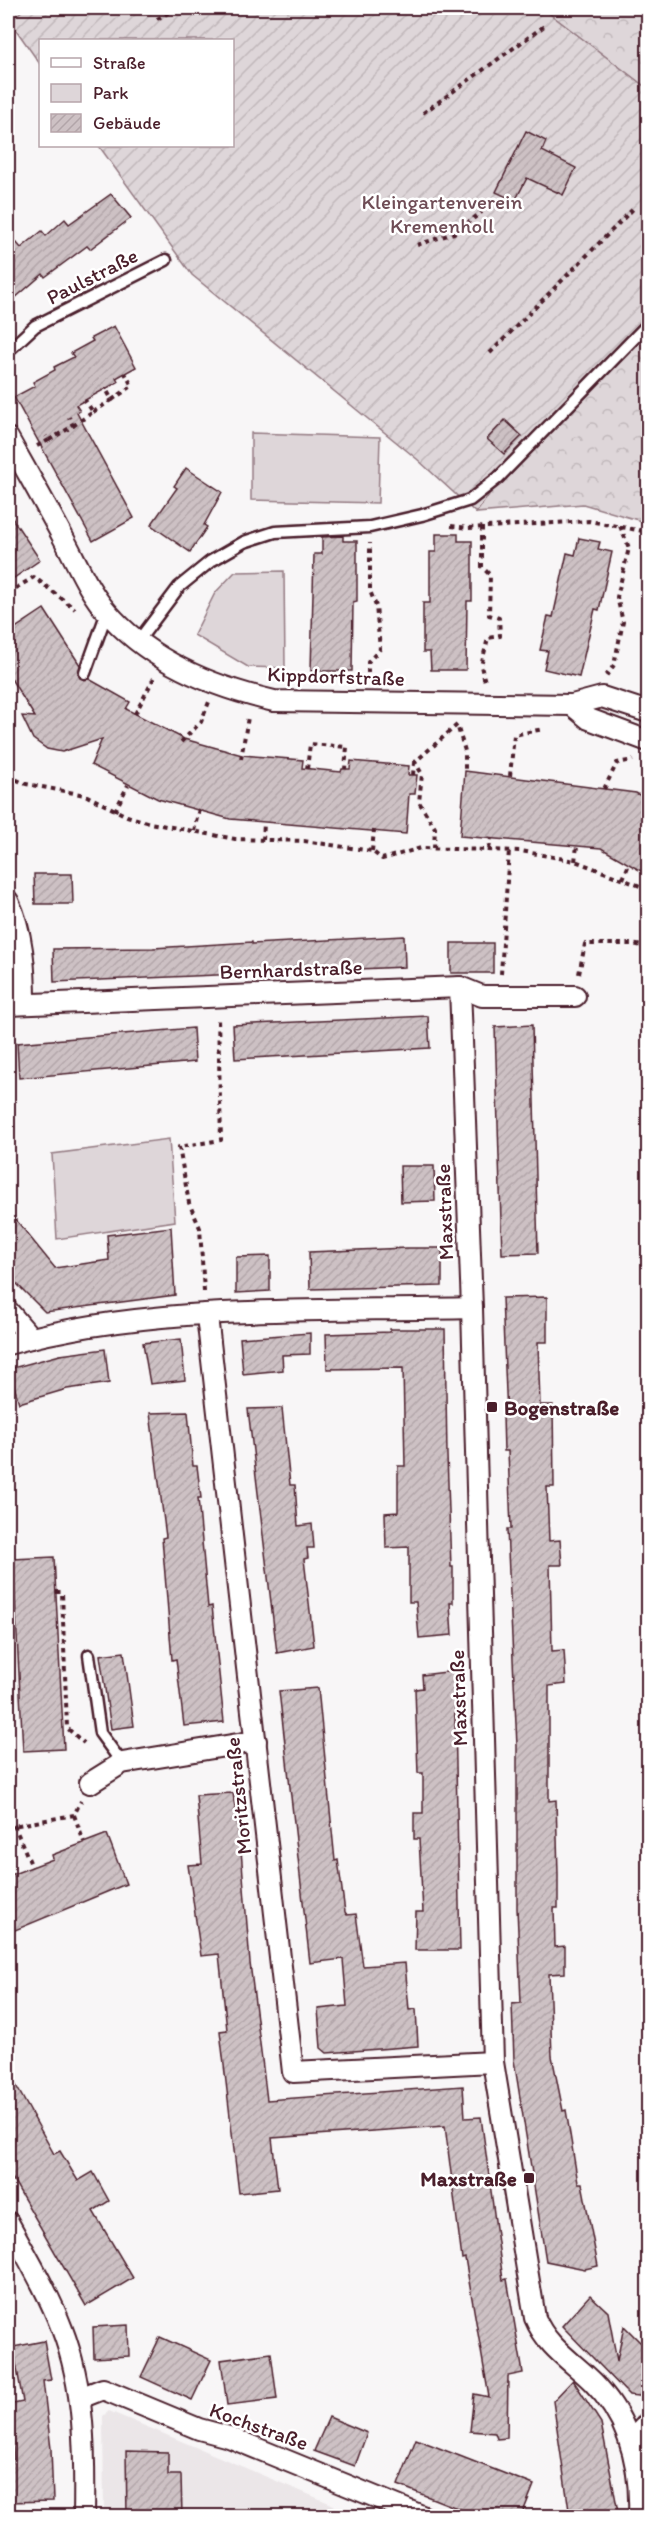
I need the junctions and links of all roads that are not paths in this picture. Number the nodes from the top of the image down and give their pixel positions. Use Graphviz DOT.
graph roads {
  1 [pos="166,260"];
  2 [pos="648,324"];
  3 [pos="8,351"];
  4 [pos="8,438"];
  5 [pos="107,612"];
  6 [pos="139,640"];
  7 [pos="85,673"];
  8 [pos="572,705"];
  9 [pos="648,712"];
  10 [pos="648,741"];
  11 [pos="8,901"];
  12 [pos="460,987"];
  13 [pos="575,996"];
  14 [pos="16,1004"];
  15 [pos="472,1308"];
  16 [pos="8,1311"];
  17 [pos="207,1316"];
  18 [pos="31,1338"];
  19 [pos="8,1344"];
  20 [pos="90,1655"];
  21 [pos="256,1742"];
  22 [pos="118,1765"];
  23 [pos="90,1783"];
  24 [pos="493,2062"];
  25 [pos="8,2222"];
  26 [pos="80,2398"];
  27 [pos="648,2423"];
  28 [pos="632,2440"];
  29 [pos="84,2517"];
  30 [pos="422,2517"];
  31 [pos="639,2517"];
  1 -- 3 [label="lane, Paulstraße"];
  2 -- 6 [label="lane"];
  4 -- 5 [label="street, Kippdorfstraße"];
  5 -- 6 [label="street, Kippdorfstraße"];
  5 -- 7 [label="lane"];
  6 -- 8 [label="street, Kippdorfstraße"];
  8 -- 9 [label="street, Kippdorfstraße"];
  8 -- 10 [label="street"];
  11 -- 14 [label="street"];
  12 -- 13 [label="street, Bernhardstraße"];
  12 -- 14 [label="street, Bernhardstraße"];
  12 -- 15 [label="street, Maxstraße"];
  15 -- 17 [label="street"];
  15 -- 24 [label="street, Maxstraße"];
  16 -- 18 [label="street"];
  17 -- 18 [label="street"];
  17 -- 21 [label="street, Moritzstraße"];
  18 -- 19 [label="street"];
  20 -- 22 [label="lane"];
  21 -- 22 [label="street"];
  21 -- 24 [label="street, Moritzstraße"];
  22 -- 23 [label="street"];
  24 -- 28 [label="street, Maxstraße"];
  25 -- 26 [label="street"];
  26 -- 29 [label="street"];
  26 -- 30 [label="street, Kochstraße"];
  27 -- 28 [label="street"];
  28 -- 31 [label="street"];
}
